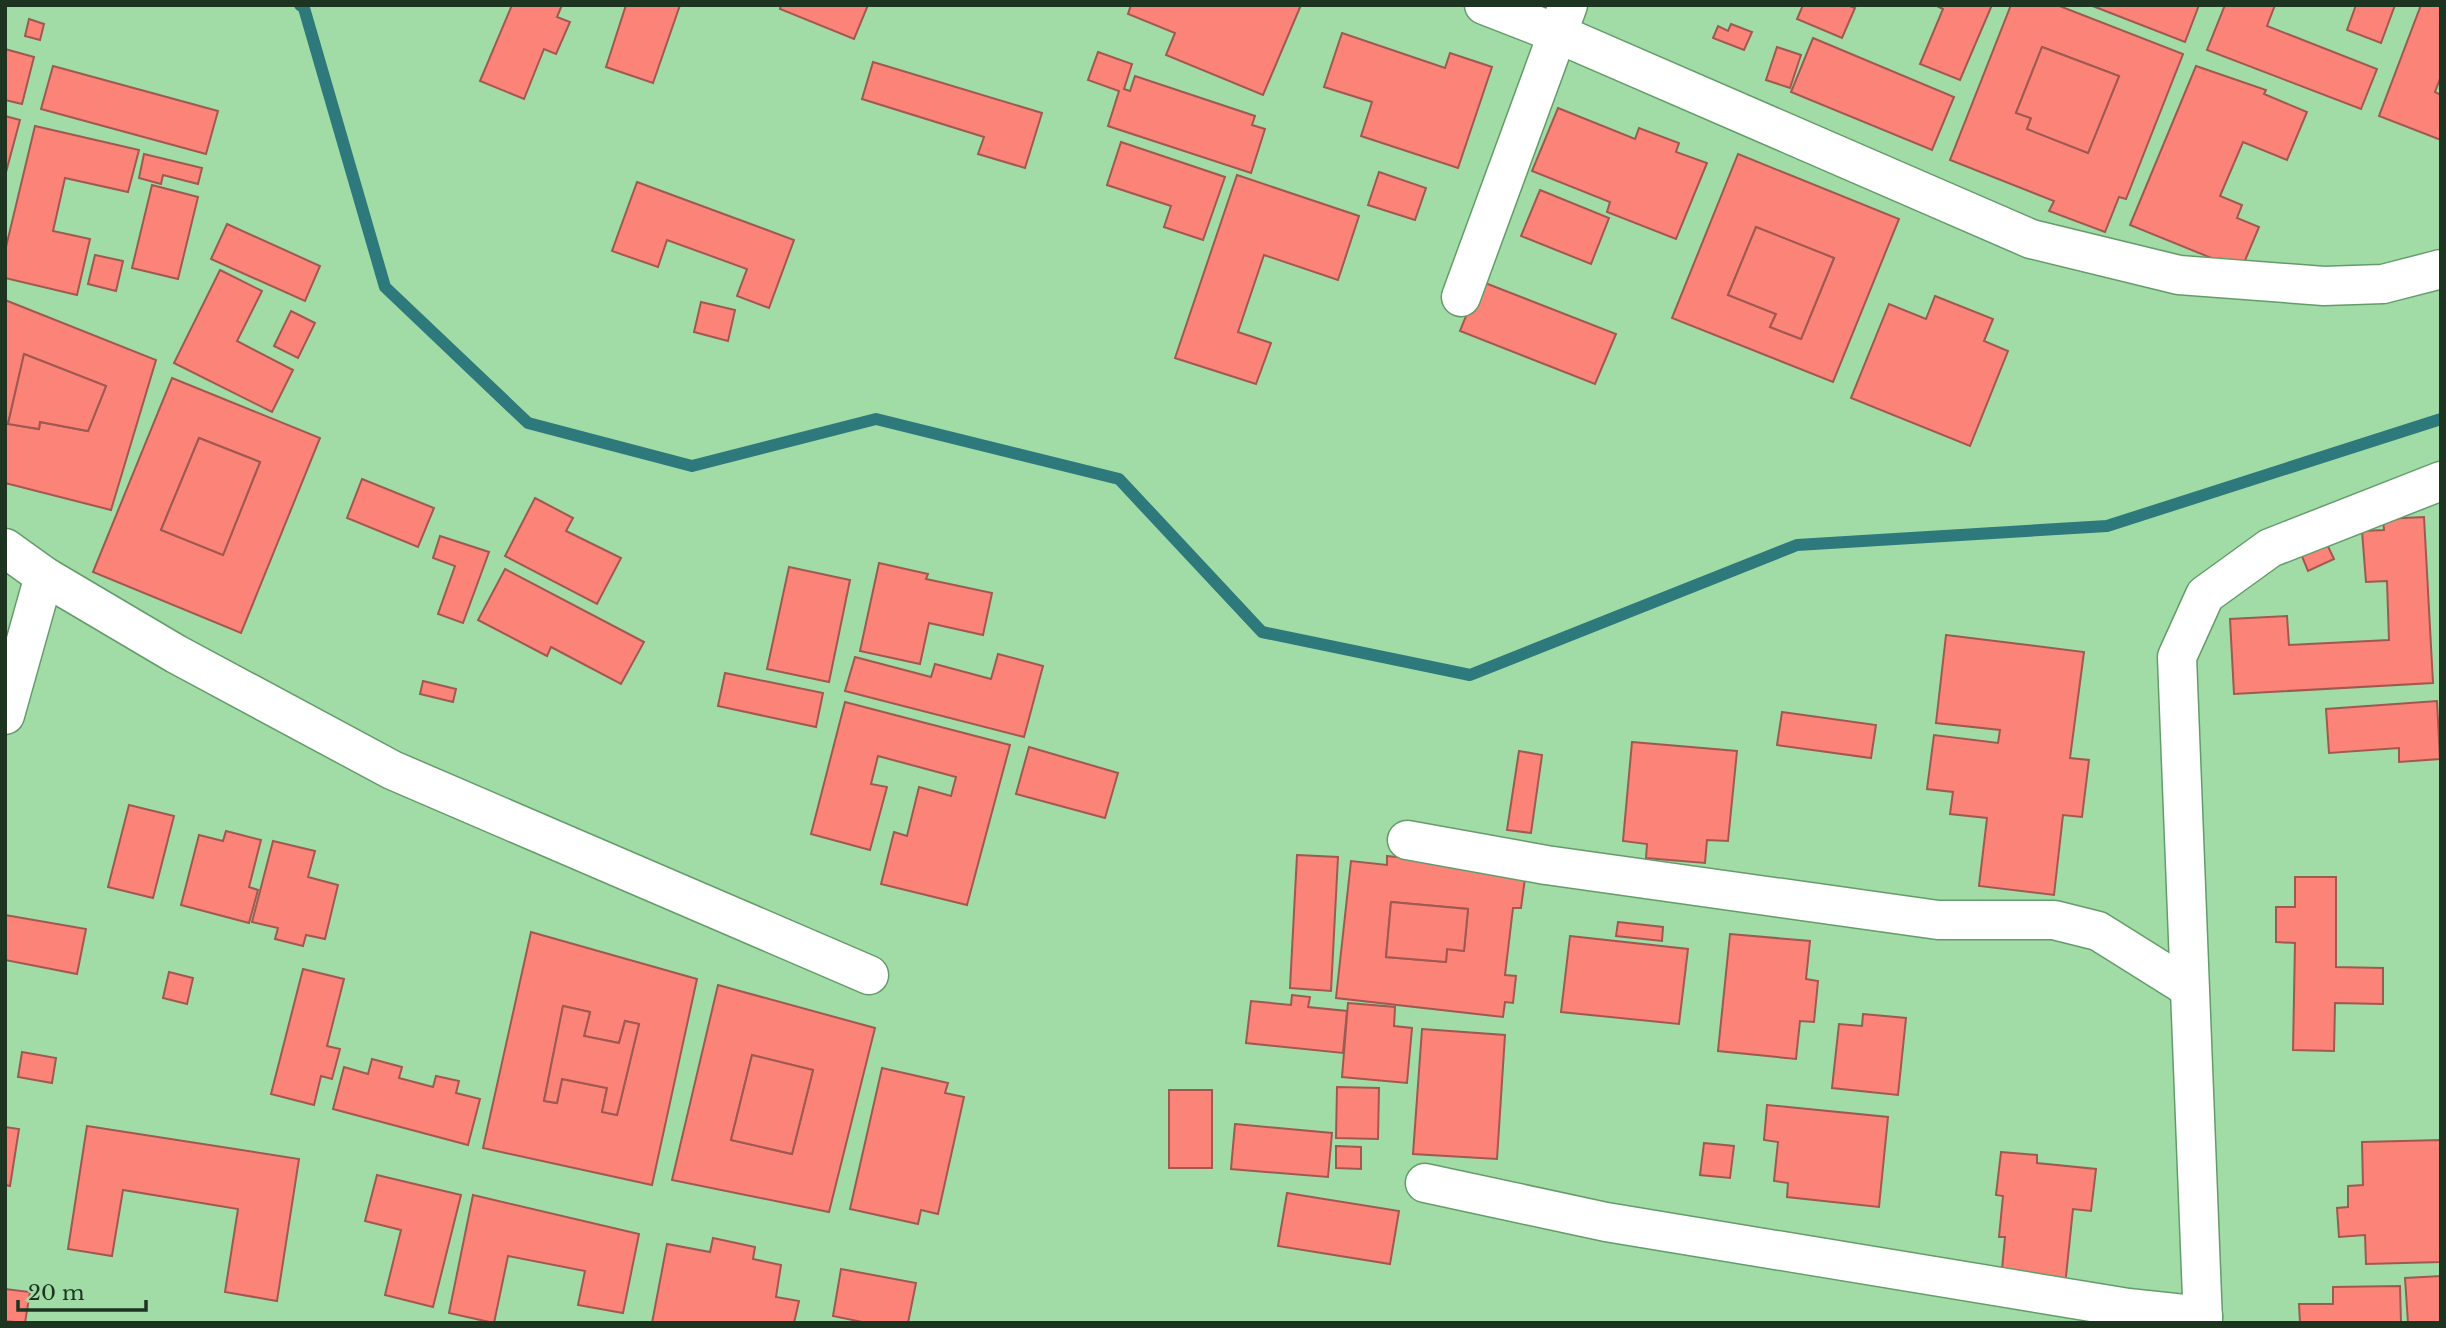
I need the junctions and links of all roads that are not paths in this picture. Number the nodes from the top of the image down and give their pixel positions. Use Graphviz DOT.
graph roads {
  1 [pos="1484,5"];
  2 [pos="1562,19"];
  3 [pos="2441,269"];
  4 [pos="1461,297"];
  5 [pos="2441,481"];
  6 [pos="5,548"];
  7 [pos="44,576"];
  8 [pos="5,715"];
  9 [pos="1407,840"];
  10 [pos="869,975"];
  11 [pos="2189,988"];
  12 [pos="1425,1183"];
  13 [pos="2203,1320"];
  1 -- 2 [label="street"];
  2 -- 3 [label="street"];
  2 -- 4 [label="street"];
  5 -- 11 [label="street"];
  6 -- 7 [label="street"];
  7 -- 8 [label="street"];
  7 -- 10 [label="street"];
  9 -- 11 [label="street"];
  11 -- 13 [label="street"];
  12 -- 13 [label="street"];
}
